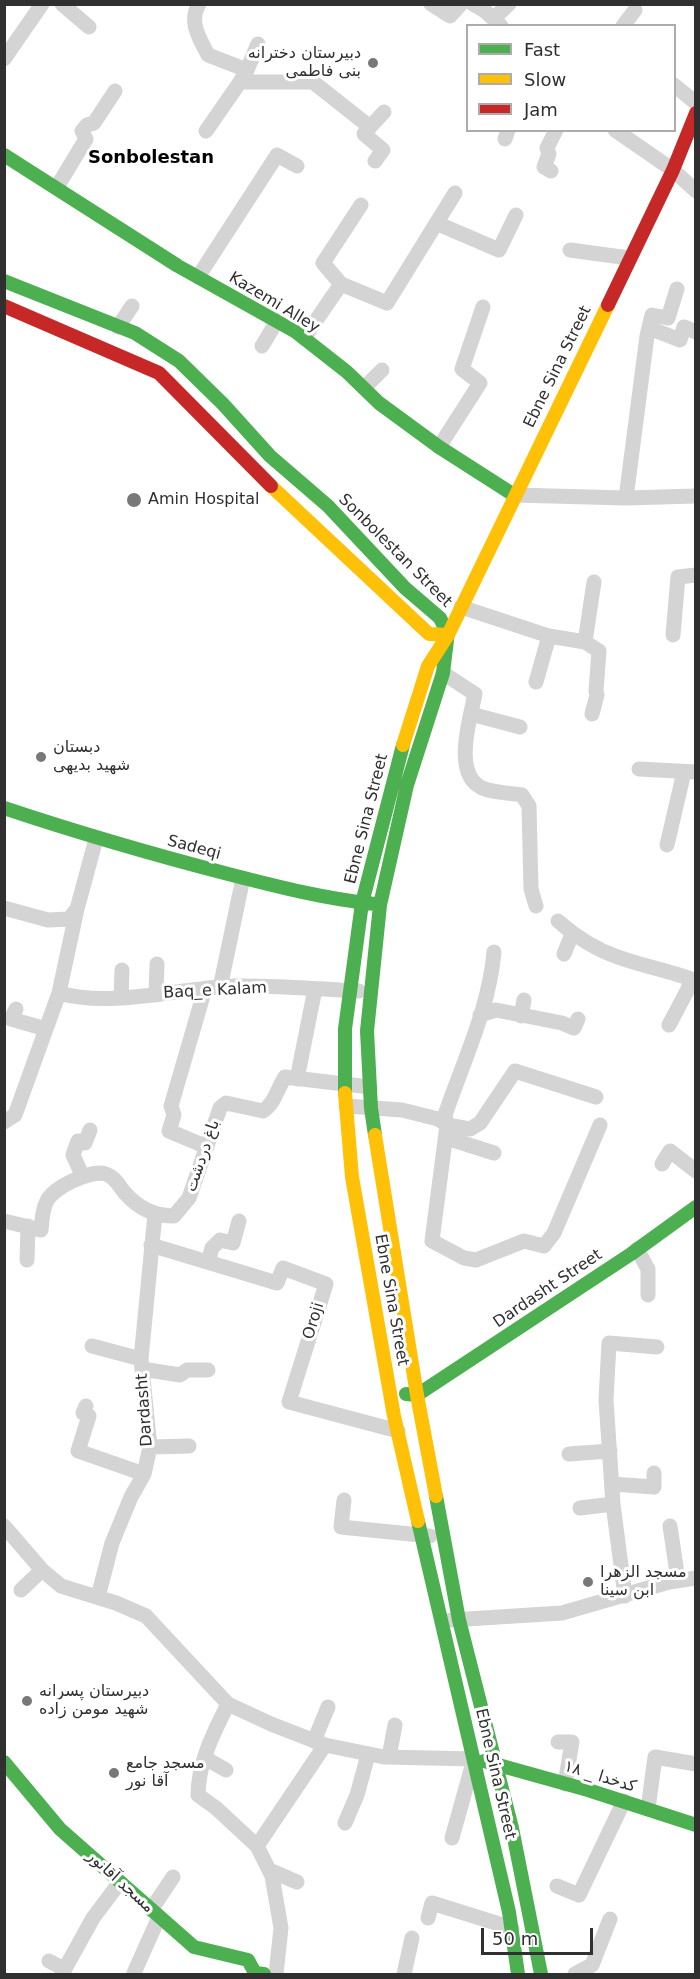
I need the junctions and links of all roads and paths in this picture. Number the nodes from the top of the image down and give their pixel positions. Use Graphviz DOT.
graph roads {
  1 [pos="62,4"];
  2 [pos="199,4"];
  3 [pos="431,4"];
  4 [pos="460,4"];
  5 [pos="473,4"];
  6 [pos="509,4"];
  7 [pos="41,5"];
  8 [pos="635,10"];
  9 [pos="498,22"];
  10 [pos="624,24"];
  11 [pos="89,27"];
  12 [pos="258,44"];
  13 [pos="5,57"];
  14 [pos="243,76"];
  15 [pos="676,86"];
  16 [pos="115,91"];
  17 [pos="696,103"];
  18 [pos="384,112"];
  19 [pos="696,112"];
  20 [pos="370,127"];
  21 [pos="206,131"];
  22 [pos="554,132"];
  23 [pos="618,132"];
  24 [pos="4,155"];
  25 [pos="375,161"];
  26 [pos="297,166"];
  27 [pos="673,170"];
  28 [pos="551,171"];
  29 [pos="57,187"];
  30 [pos="696,191"];
  31 [pos="455,193"];
  32 [pos="362,205"];
  33 [pos="516,215"];
  34 [pos="436,223"];
  35 [pos="570,250"];
  36 [pos="629,258"];
  37 [pos="198,277"];
  38 [pos="4,281"];
  39 [pos="341,284"];
  40 [pos="677,289"];
  41 [pos="4,306"];
  42 [pos="132,306"];
  43 [pos="483,307"];
  44 [pos="277,321"];
  45 [pos="118,327"];
  46 [pos="649,328"];
  47 [pos="696,332"];
  48 [pos="304,338"];
  49 [pos="262,346"];
  50 [pos="382,370"];
  51 [pos="364,388"];
  52 [pos="439,447"];
  53 [pos="294,477"];
  54 [pos="279,494"];
  55 [pos="514,495"];
  56 [pos="696,496"];
  57 [pos="626,498"];
  58 [pos="696,575"];
  59 [pos="594,582"];
  60 [pos="460,607"];
  61 [pos="448,635"];
  62 [pos="673,635"];
  63 [pos="549,636"];
  64 [pos="585,642"];
  65 [pos="444,673"];
  66 [pos="536,682"];
  67 [pos="471,714"];
  68 [pos="592,714"];
  69 [pos="520,727"];
  70 [pos="639,768"];
  71 [pos="690,772"];
  72 [pos="4,808"];
  73 [pos="96,839"];
  74 [pos="667,845"];
  75 [pos="243,878"];
  76 [pos="362,903"];
  77 [pos="380,905"];
  78 [pos="536,906"];
  79 [pos="4,908"];
  80 [pos="77,909"];
  81 [pos="558,921"];
  82 [pos="572,934"];
  83 [pos="494,952"];
  84 [pos="564,954"];
  85 [pos="157,964"];
  86 [pos="122,969"];
  87 [pos="212,988"];
  88 [pos="315,989"];
  89 [pos="692,990"];
  90 [pos="350,991"];
  91 [pos="371,992"];
  92 [pos="59,993"];
  93 [pos="156,994"];
  94 [pos="121,997"];
  95 [pos="524,1000"];
  96 [pos="16,1009"];
  97 [pos="480,1015"];
  98 [pos="521,1016"];
  99 [pos="578,1019"];
  100 [pos="669,1025"];
  101 [pos="46,1029"];
  102 [pos="297,1079"];
  103 [pos="345,1086"];
  104 [pos="370,1087"];
  105 [pos="596,1097"];
  106 [pos="346,1106"];
  107 [pos="371,1108"];
  108 [pos="4,1122"];
  109 [pos="600,1125"];
  110 [pos="90,1130"];
  111 [pos="447,1130"];
  112 [pos="207,1147"];
  113 [pos="494,1153"];
  114 [pos="662,1164"];
  115 [pos="696,1170"];
  116 [pos="82,1175"];
  117 [pos="696,1207"];
  118 [pos="159,1215"];
  119 [pos="4,1221"];
  120 [pos="239,1221"];
  121 [pos="28,1226"];
  122 [pos="151,1245"];
  123 [pos="637,1249"];
  124 [pos="27,1260"];
  125 [pos="208,1263"];
  126 [pos="648,1295"];
  127 [pos="92,1346"];
  128 [pos="657,1347"];
  129 [pos="141,1364"];
  130 [pos="208,1370"];
  131 [pos="390,1392"];
  132 [pos="417,1395"];
  133 [pos="86,1406"];
  134 [pos="398,1431"];
  135 [pos="189,1446"];
  136 [pos="150,1447"];
  137 [pos="610,1451"];
  138 [pos="569,1454"];
  139 [pos="654,1473"];
  140 [pos="144,1474"];
  141 [pos="612,1484"];
  142 [pos="345,1500"];
  143 [pos="614,1504"];
  144 [pos="580,1508"];
  145 [pos="4,1526"];
  146 [pos="670,1526"];
  147 [pos="422,1536"];
  148 [pos="443,1537"];
  149 [pos="42,1570"];
  150 [pos="696,1578"];
  151 [pos="678,1580"];
  152 [pos="21,1590"];
  153 [pos="625,1596"];
  154 [pos="98,1597"];
  155 [pos="442,1620"];
  156 [pos="459,1620"];
  157 [pos="228,1704"];
  158 [pos="328,1707"];
  159 [pos="395,1725"];
  160 [pos="320,1743"];
  161 [pos="558,1743"];
  162 [pos="368,1755"];
  163 [pos="389,1757"];
  164 [pos="205,1758"];
  165 [pos="474,1759"];
  166 [pos="4,1762"];
  167 [pos="494,1762"];
  168 [pos="696,1764"];
  169 [pos="226,1770"];
  170 [pos="565,1784"];
  171 [pos="624,1801"];
  172 [pos="648,1809"];
  173 [pos="345,1823"];
  174 [pos="696,1825"];
  175 [pos="453,1838"];
  176 [pos="257,1846"];
  177 [pos="269,1870"];
  178 [pos="173,1876"];
  179 [pos="120,1882"];
  180 [pos="297,1882"];
  181 [pos="557,1886"];
  182 [pos="155,1913"];
  183 [pos="428,1918"];
  184 [pos="610,1919"];
  185 [pos="512,1928"];
  186 [pos="412,1938"];
  187 [pos="49,1960"];
  188 [pos="63,1972"];
  189 [pos="134,1973"];
  190 [pos="258,1974"];
  191 [pos="276,1974"];
  192 [pos="404,1974"];
  193 [pos="518,1974"];
  194 [pos="541,1974"];
  195 [pos="575,1974"];
  1 -- 11 [label="street"];
  2 -- 14 [label="street"];
  3 -- 4 [label="street"];
  5 -- 9 [label="street"];
  6 -- 9 [label="street"];
  7 -- 13 [label="street"];
  8 -- 10 [label="street"];
  12 -- 14 [label="street"];
  14 -- 20 [label="street"];
  14 -- 21 [label="street"];
  15 -- 17 [label="street"];
  16 -- 29 [label="street"];
  18 -- 20 [label="street"];
  19 -- 27 [label="main road, Ebne Sina Street"];
  20 -- 25 [label="street"];
  22 -- 28 [label="street"];
  23 -- 27 [label="street"];
  24 -- 29 [label="main road, Kazemi Alley"];
  26 -- 37 [label="street"];
  27 -- 30 [label="street"];
  27 -- 36 [label="main road, Ebne Sina Street"];
  29 -- 37 [label="main road, Kazemi Alley"];
  31 -- 34 [label="street"];
  32 -- 39 [label="street"];
  33 -- 34 [label="street"];
  34 -- 39 [label="street"];
  35 -- 36 [label="street"];
  36 -- 55 [label="main road, Ebne Sina Street"];
  37 -- 44 [label="main road, Kazemi Alley"];
  38 -- 45 [label="main road, Sonbolestan Street"];
  39 -- 48 [label="street"];
  40 -- 46 [label="street"];
  41 -- 54 [label="main road, Sonbolestan Street"];
  42 -- 45 [label="street"];
  43 -- 52 [label="street"];
  44 -- 48 [label="main road, Kazemi Alley"];
  44 -- 49 [label="street"];
  45 -- 53 [label="main road, Sonbolestan Street"];
  46 -- 47 [label="street"];
  46 -- 57 [label="street"];
  48 -- 51 [label="main road, Kazemi Alley"];
  50 -- 51 [label="street"];
  51 -- 52 [label="main road, Kazemi Alley"];
  52 -- 55 [label="main road, Kazemi Alley"];
  53 -- 54 [label="main road"];
  53 -- 61 [label="main road, Sonbolestan Street"];
  54 -- 61 [label="main road, Sonbolestan Street"];
  55 -- 57 [label="street"];
  55 -- 60 [label="main road, Ebne Sina Street"];
  56 -- 57 [label="street"];
  58 -- 62 [label="street"];
  59 -- 64 [label="street"];
  60 -- 61 [label="main road, Ebne Sina Street"];
  60 -- 63 [label="street"];
  61 -- 65 [label="main road, Ebne Sina Street"];
  61 -- 76 [label="main road, Ebne Sina Street"];
  63 -- 64 [label="street"];
  63 -- 66 [label="street"];
  64 -- 68 [label="street"];
  65 -- 67 [label="street"];
  65 -- 77 [label="main road, Ebne Sina Street"];
  67 -- 69 [label="street"];
  67 -- 78 [label="street"];
  70 -- 71 [label="street"];
  71 -- 74 [label="street"];
  72 -- 73 [label="main road, Sadeqi"];
  73 -- 75 [label="main road, Sadeqi"];
  73 -- 80 [label="street"];
  75 -- 76 [label="main road, Sadeqi"];
  75 -- 87 [label="street"];
  76 -- 77 [label="main road, Sadeqi"];
  76 -- 90 [label="main road, Ebne Sina Street"];
  77 -- 91 [label="main road, Ebne Sina Street"];
  79 -- 80 [label="street"];
  80 -- 92 [label="street"];
  81 -- 82 [label="street"];
  82 -- 84 [label="street"];
  82 -- 89 [label="street"];
  83 -- 97 [label="street"];
  85 -- 93 [label="street"];
  86 -- 94 [label="street"];
  87 -- 88 [label="street, Baq_e Kalam"];
  87 -- 93 [label="street, Baq_e Kalam"];
  87 -- 112 [label="street"];
  88 -- 90 [label="street, Baq_e Kalam"];
  88 -- 102 [label="street"];
  89 -- 100 [label="street"];
  90 -- 91 [label="street, Baq_e Kalam"];
  90 -- 103 [label="main road, Ebne Sina Street"];
  91 -- 104 [label="main road, Ebne Sina Street"];
  92 -- 94 [label="street, Baq_e Kalam"];
  92 -- 101 [label="street"];
  93 -- 94 [label="street, Baq_e Kalam"];
  95 -- 98 [label="street"];
  96 -- 101 [label="street"];
  97 -- 98 [label="street"];
  97 -- 111 [label="street"];
  98 -- 99 [label="street"];
  101 -- 108 [label="street"];
  102 -- 103 [label="street"];
  102 -- 112 [label="street, باغ دردشت"];
  103 -- 104 [label="street"];
  103 -- 106 [label="main road, Ebne Sina Street"];
  104 -- 107 [label="main road, Ebne Sina Street"];
  105 -- 111 [label="street"];
  106 -- 107 [label="street"];
  106 -- 131 [label="main road, Ebne Sina Street"];
  107 -- 111 [label="street"];
  107 -- 132 [label="main road, Ebne Sina Street"];
  109 -- 111 [label="street"];
  110 -- 116 [label="street"];
  111 -- 113 [label="street"];
  112 -- 118 [label="street, باغ دردشت"];
  114 -- 115 [label="street"];
  116 -- 118 [label="street"];
  116 -- 121 [label="street"];
  117 -- 123 [label="main road, Dardasht Street"];
  118 -- 122 [label="street, Dardasht"];
  119 -- 121 [label="street"];
  120 -- 125 [label="street"];
  121 -- 124 [label="street"];
  122 -- 125 [label="street, Oroji"];
  122 -- 129 [label="street, Dardasht"];
  123 -- 126 [label="street"];
  123 -- 132 [label="main road, Dardasht Street"];
  125 -- 134 [label="street, Oroji"];
  127 -- 129 [label="street"];
  128 -- 137 [label="street"];
  129 -- 130 [label="street"];
  129 -- 136 [label="street, Dardasht"];
  131 -- 132 [label="main road"];
  131 -- 134 [label="main road, Ebne Sina Street"];
  132 -- 148 [label="main road, Ebne Sina Street"];
  133 -- 140 [label="street"];
  134 -- 147 [label="main road, Ebne Sina Street"];
  135 -- 136 [label="street"];
  136 -- 140 [label="street, Dardasht"];
  137 -- 138 [label="street"];
  137 -- 141 [label="street"];
  139 -- 141 [label="street"];
  140 -- 154 [label="street, Dardasht"];
  141 -- 143 [label="street"];
  142 -- 147 [label="street"];
  143 -- 144 [label="street"];
  143 -- 153 [label="street"];
  145 -- 149 [label="street"];
  146 -- 151 [label="street"];
  147 -- 148 [label="street"];
  147 -- 155 [label="main road, Ebne Sina Street"];
  148 -- 156 [label="main road, Ebne Sina Street"];
  149 -- 152 [label="street"];
  149 -- 154 [label="street"];
  150 -- 151 [label="street"];
  151 -- 153 [label="street"];
  153 -- 156 [label="street"];
  154 -- 157 [label="street"];
  155 -- 156 [label="street"];
  155 -- 165 [label="main road, Ebne Sina Street"];
  156 -- 167 [label="main road, Ebne Sina Street"];
  157 -- 160 [label="street"];
  157 -- 164 [label="street"];
  158 -- 160 [label="street"];
  159 -- 163 [label="street"];
  160 -- 162 [label="street"];
  160 -- 176 [label="street"];
  161 -- 170 [label="street"];
  162 -- 163 [label="street"];
  162 -- 173 [label="street"];
  163 -- 165 [label="street"];
  164 -- 169 [label="street"];
  164 -- 176 [label="street"];
  165 -- 167 [label="main road, ۱۸ _ کدخدا"];
  165 -- 175 [label="street"];
  165 -- 185 [label="main road, Ebne Sina Street"];
  166 -- 179 [label="main road, مسجد آقانور"];
  167 -- 170 [label="main road, ۱۸ _ کدخدا"];
  167 -- 194 [label="main road, Ebne Sina Street"];
  168 -- 172 [label="street"];
  170 -- 171 [label="main road, ۱۸ _ کدخدا"];
  171 -- 172 [label="main road, ۱۸ _ کدخدا"];
  171 -- 181 [label="street"];
  172 -- 174 [label="main road, ۱۸ _ کدخدا"];
  176 -- 177 [label="street"];
  177 -- 180 [label="street"];
  177 -- 191 [label="street"];
  178 -- 182 [label="street"];
  179 -- 182 [label="main road, مسجد آقانور"];
  179 -- 188 [label="street"];
  182 -- 189 [label="street"];
  182 -- 190 [label="main road, مسجد آقانور"];
  183 -- 185 [label="street"];
  184 -- 195 [label="street"];
  185 -- 193 [label="main road, Ebne Sina Street"];
  186 -- 192 [label="street"];
  187 -- 188 [label="street"];
}
